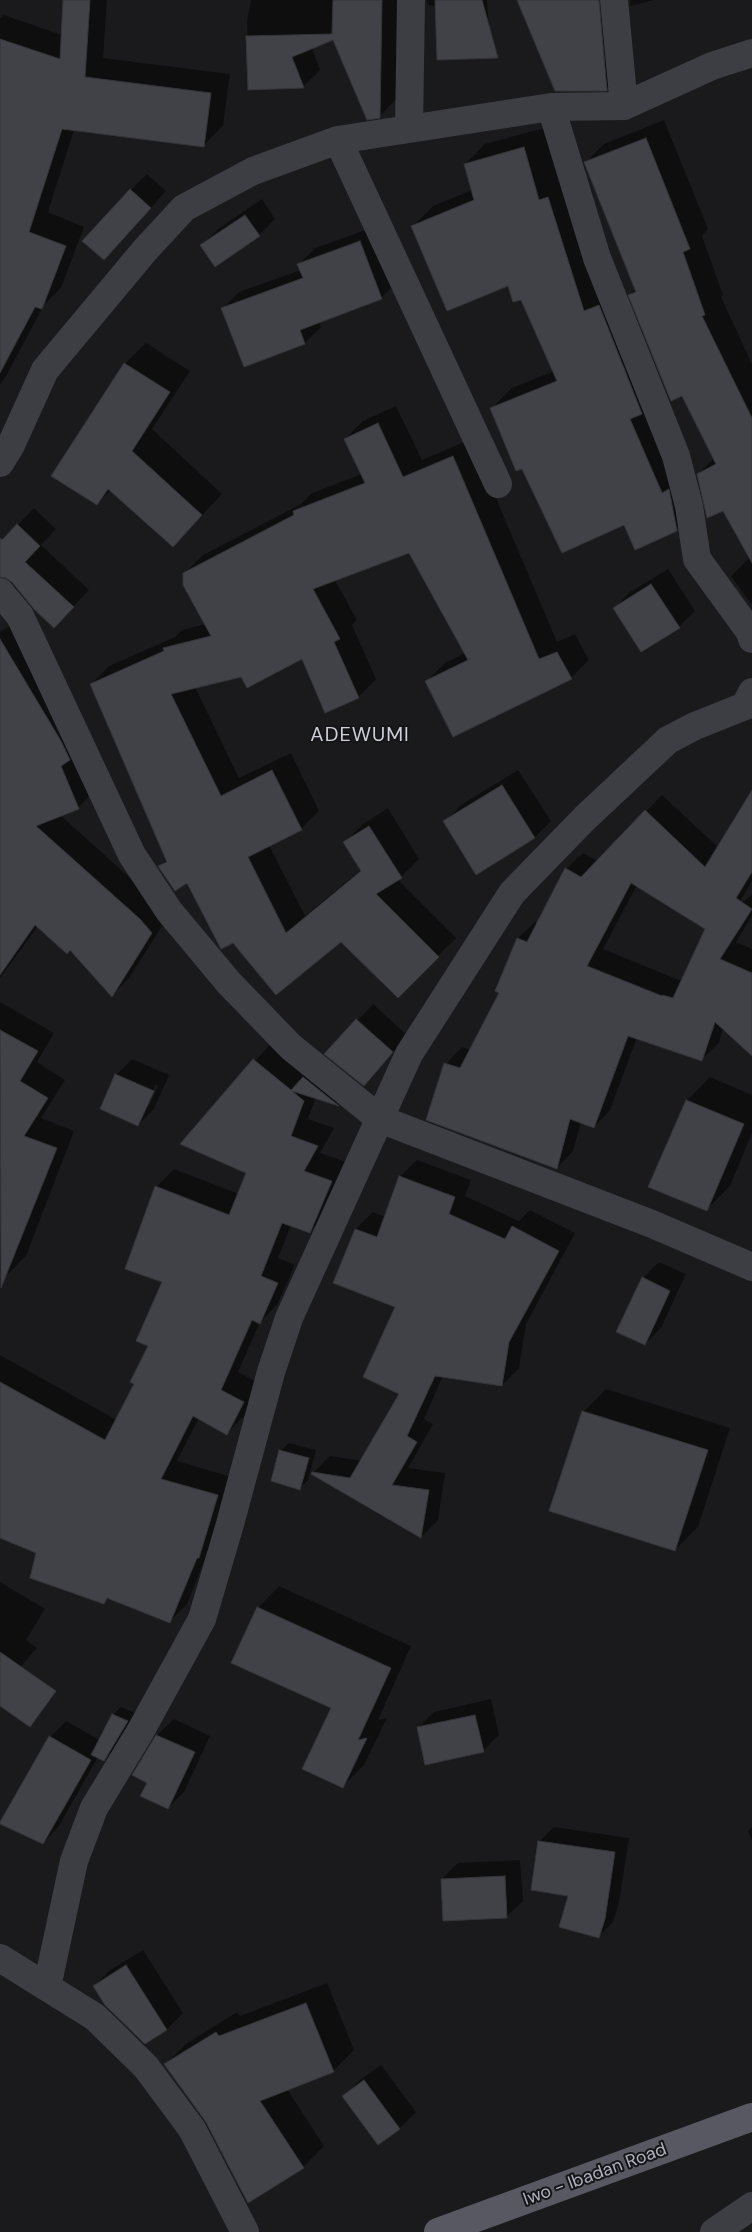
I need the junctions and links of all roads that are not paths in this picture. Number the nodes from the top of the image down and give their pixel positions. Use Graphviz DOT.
graph roads {
  1 [pos="410,0"];
  2 [pos="614,0"];
  3 [pos="752,52"];
  4 [pos="624,106"];
  5 [pos="550,107"];
  6 [pos="408,129"];
  7 [pos="338,140"];
  8 [pos="4,449"];
  9 [pos="498,484"];
  10 [pos="0,592"];
  11 [pos="752,639"];
  12 [pos="750,705"];
  13 [pos="380,1119"];
  14 [pos="752,1267"];
  15 [pos="0,1958"];
  16 [pos="47,1988"];
  17 [pos="752,2117"];
  18 [pos="752,2206"];
  19 [pos="478,2226"];
  20 [pos="245,2232"];
  21 [pos="438,2232"];
  22 [pos="714,2232"];
  1 -- 6 [label="street"];
  2 -- 4 [label="street"];
  3 -- 4 [label="street"];
  4 -- 5 [label="street"];
  5 -- 6 [label="street"];
  5 -- 11 [label="street"];
  6 -- 7 [label="street"];
  7 -- 8 [label="street"];
  7 -- 9 [label="street"];
  10 -- 13 [label="street"];
  12 -- 13 [label="street"];
  13 -- 14 [label="street"];
  13 -- 16 [label="street"];
  15 -- 16 [label="street"];
  16 -- 20 [label="street"];
  17 -- 19 [label="main road, Iwo - Ibadan Road"];
  18 -- 22 [label="street"];
  19 -- 21 [label="main road, Iwo - Ibadan Road"];
}
